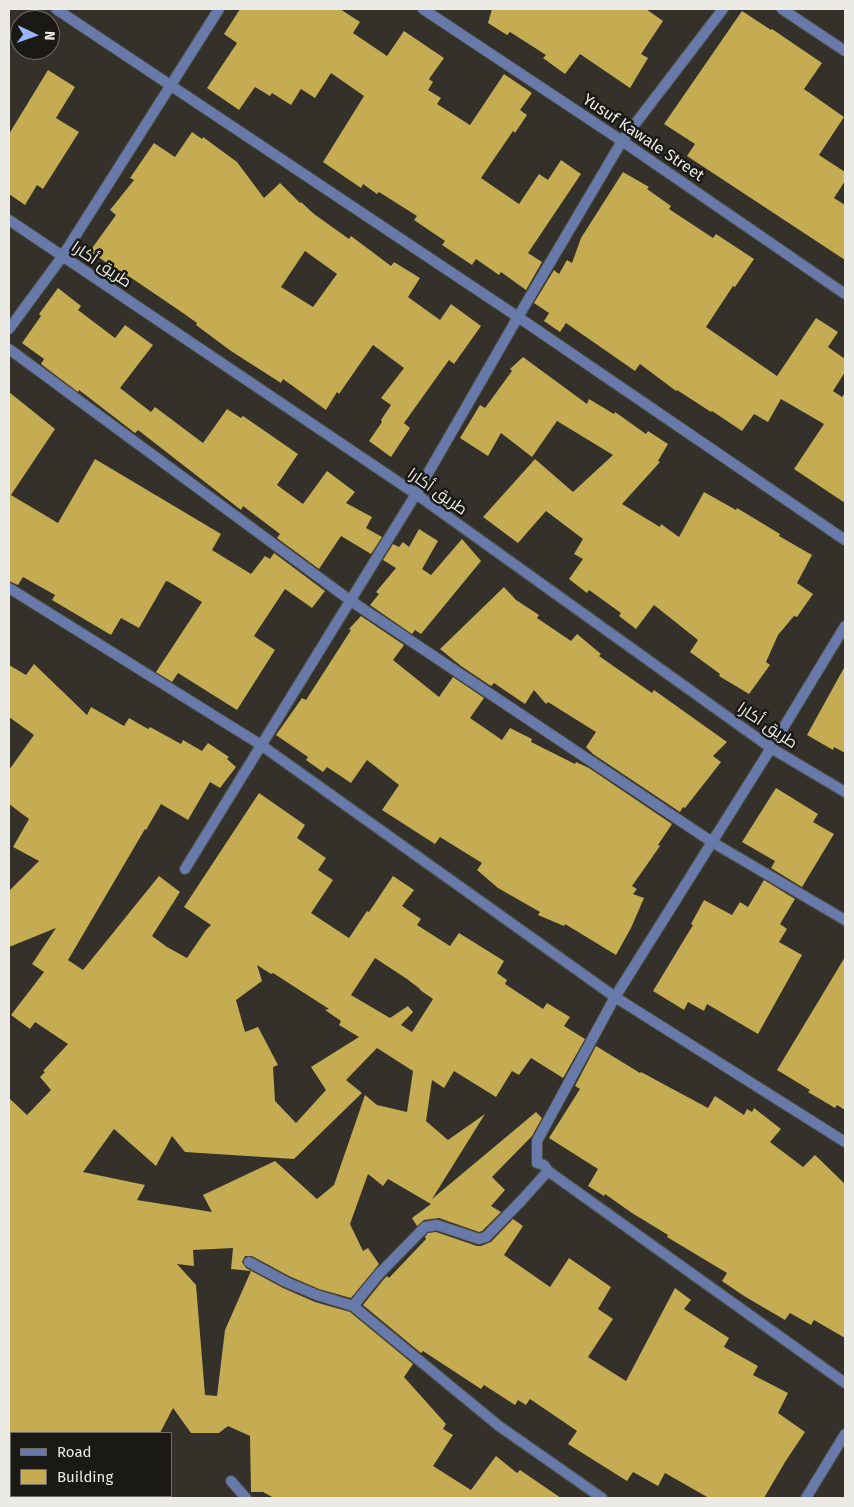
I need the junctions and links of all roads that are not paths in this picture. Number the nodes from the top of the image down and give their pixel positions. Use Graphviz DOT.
graph roads {
  1 [pos="56,9"];
  2 [pos="219,9"];
  3 [pos="422,9"];
  4 [pos="723,9"];
  5 [pos="782,9"];
  6 [pos="845,52"];
  7 [pos="171,86"];
  8 [pos="622,141"];
  9 [pos="9,220"];
  10 [pos="62,257"];
  11 [pos="845,294"];
  12 [pos="518,317"];
  13 [pos="9,329"];
  14 [pos="9,349"];
  15 [pos="416,494"];
  16 [pos="845,540"];
  17 [pos="9,588"];
  18 [pos="351,601"];
  19 [pos="845,626"];
  20 [pos="261,745"];
  21 [pos="771,748"];
  22 [pos="845,792"];
  23 [pos="712,842"];
  24 [pos="185,869"];
  25 [pos="845,920"];
  26 [pos="616,997"];
  27 [pos="845,1142"];
  28 [pos="548,1171"];
  29 [pos="248,1262"];
  30 [pos="353,1306"];
  31 [pos="845,1383"];
  32 [pos="845,1434"];
  33 [pos="231,1481"];
  34 [pos="246,1498"];
  35 [pos="602,1498"];
  36 [pos="806,1498"];
  1 -- 7 [label="street"];
  2 -- 7 [label="street"];
  3 -- 8 [label="street, Yusuf Kawale Street"];
  4 -- 8 [label="street"];
  5 -- 6 [label="street"];
  7 -- 10 [label="street"];
  7 -- 12 [label="street"];
  8 -- 11 [label="street, Yusuf Kawale Street"];
  8 -- 12 [label="street"];
  9 -- 10 [label="street, طريق أكارا"];
  10 -- 13 [label="street"];
  10 -- 15 [label="street, طريق أكارا"];
  12 -- 15 [label="street"];
  12 -- 16 [label="street"];
  14 -- 18 [label="street"];
  15 -- 18 [label="street"];
  15 -- 21 [label="street, طريق أكارا"];
  17 -- 20 [label="street"];
  18 -- 20 [label="street"];
  18 -- 23 [label="street"];
  19 -- 21 [label="street"];
  20 -- 24 [label="street"];
  20 -- 26 [label="street"];
  21 -- 22 [label="street, طريق أكارا"];
  21 -- 23 [label="street"];
  23 -- 25 [label="street"];
  23 -- 26 [label="street"];
  26 -- 27 [label="street"];
  26 -- 28 [label="street"];
  28 -- 30 [label="street"];
  28 -- 31 [label="street"];
  29 -- 30 [label="street"];
  30 -- 35 [label="street"];
  32 -- 36 [label="street"];
  33 -- 34 [label="street"];
}
